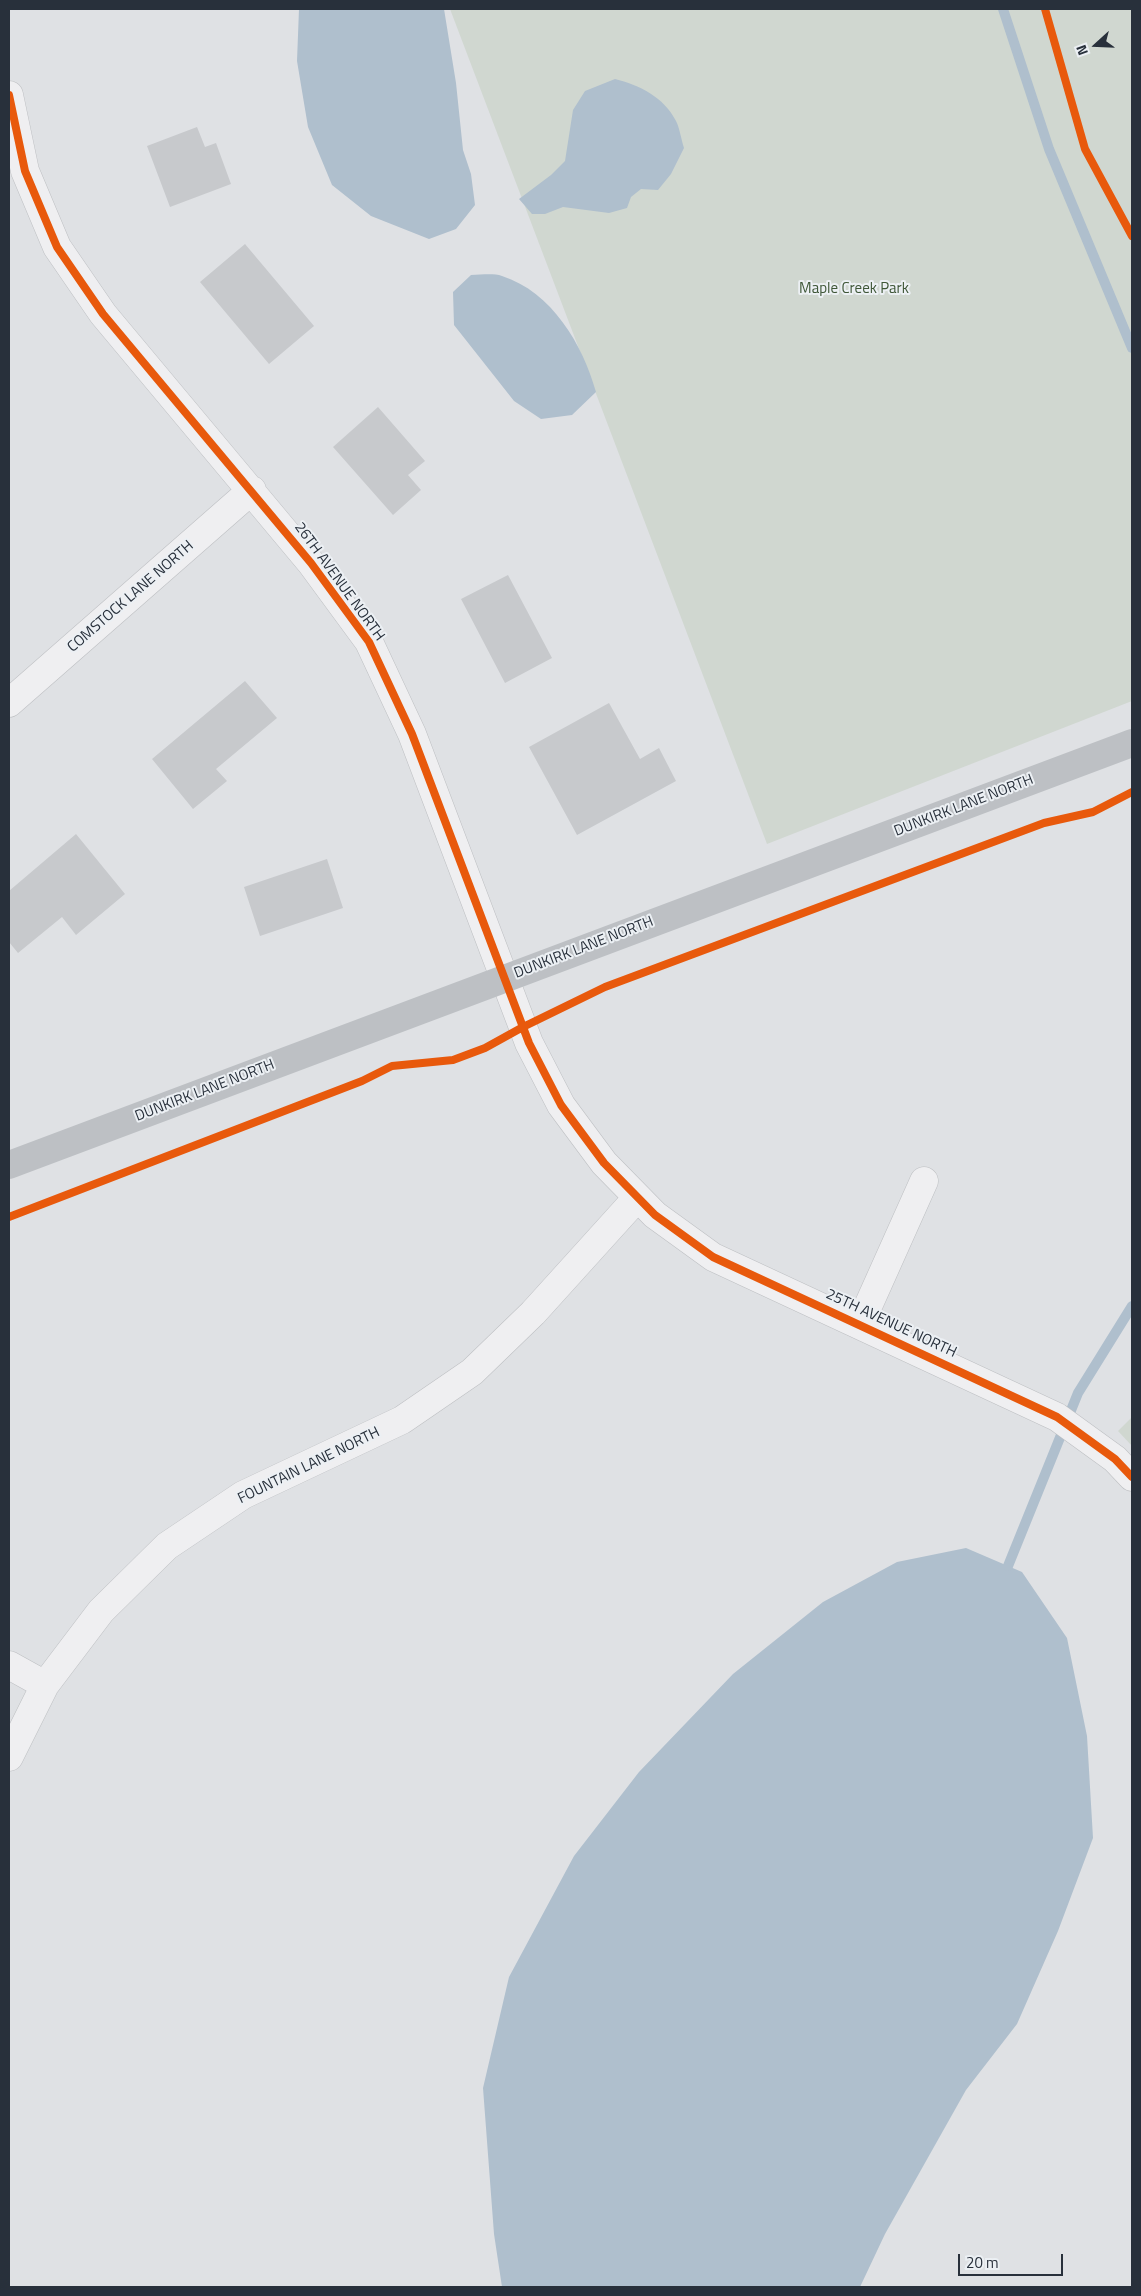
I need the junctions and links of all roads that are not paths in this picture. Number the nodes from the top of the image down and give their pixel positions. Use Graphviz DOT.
graph roads {
  1 [pos="9,95"];
  2 [pos="252,490"];
  3 [pos="9,703"];
  4 [pos="1132,743"];
  5 [pos="505,978"];
  6 [pos="9,1165"];
  7 [pos="924,1180"];
  8 [pos="637,1198"];
  9 [pos="860,1324"];
  10 [pos="1132,1477"];
  11 [pos="9,1665"];
  12 [pos="45,1685"];
  13 [pos="9,1757"];
  1 -- 2 [label="street, 26TH AVENUE NORTH"];
  2 -- 3 [label="street, COMSTOCK LANE NORTH"];
  2 -- 5 [label="street, 26TH AVENUE NORTH"];
  4 -- 5 [label="street, DUNKIRK LANE NORTH"];
  5 -- 6 [label="street, DUNKIRK LANE NORTH"];
  5 -- 8 [label="street, 26TH AVENUE NORTH"];
  7 -- 9 [label="street"];
  8 -- 9 [label="street, 25TH AVENUE NORTH"];
  8 -- 12 [label="street, FOUNTAIN LANE NORTH"];
  9 -- 10 [label="street, 25TH AVENUE NORTH"];
  11 -- 12 [label="street"];
  12 -- 13 [label="street, FOUNTAIN LANE NORTH"];
}
